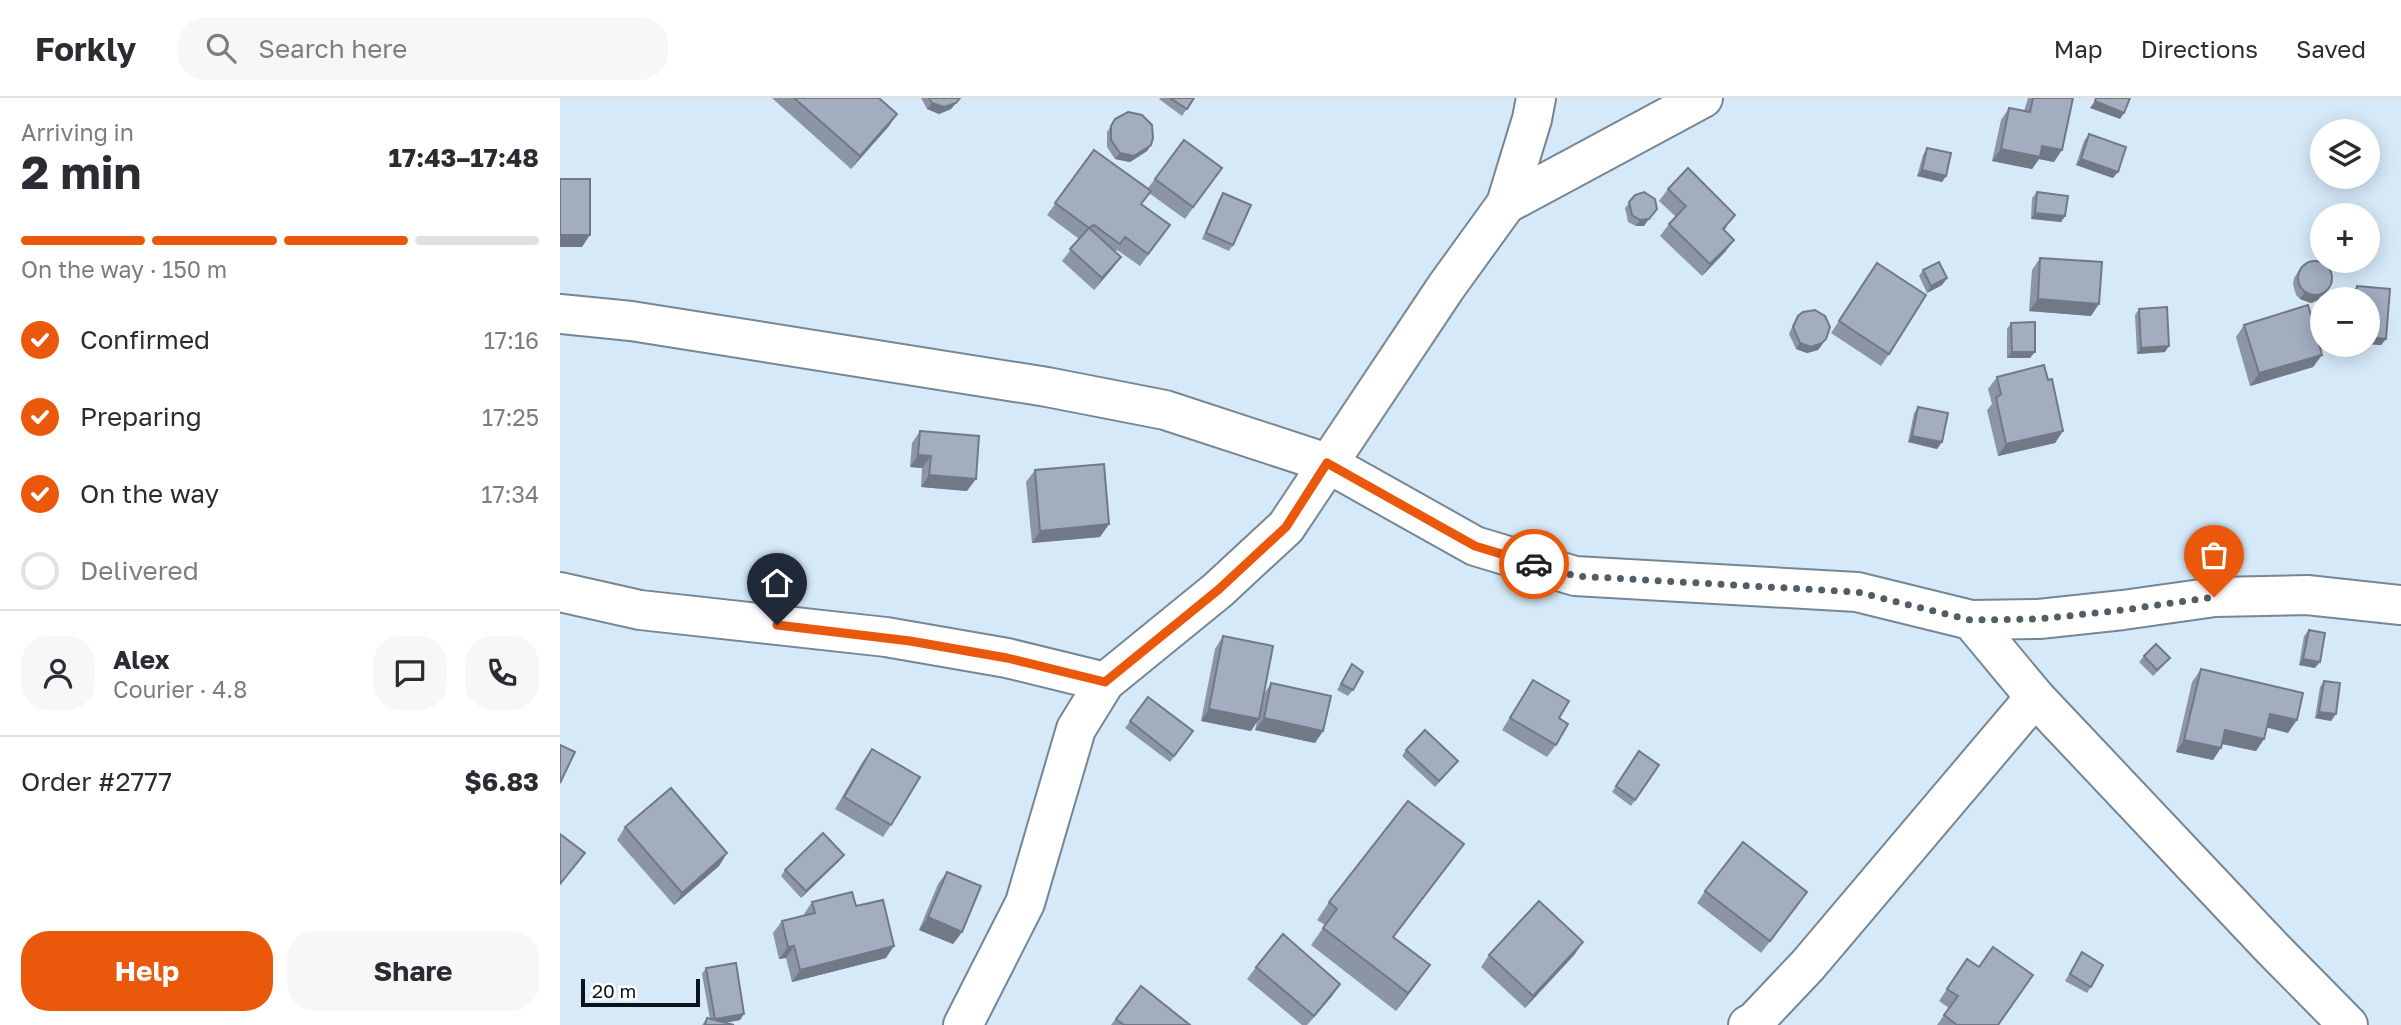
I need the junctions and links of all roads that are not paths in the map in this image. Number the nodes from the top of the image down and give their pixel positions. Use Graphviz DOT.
graph roads {
  1 [pos="1536,98"];
  2 [pos="1703,98"];
  3 [pos="1506,204"];
  4 [pos="560,314"];
  5 [pos="1327,463"];
  6 [pos="560,592"];
  7 [pos="2401,605"];
  8 [pos="1970,620"];
  9 [pos="1105,682"];
  10 [pos="2035,697"];
  11 [pos="962,1025"];
  12 [pos="1748,1025"];
  13 [pos="2348,1025"];
  1 -- 3 [label="street"];
  2 -- 3 [label="street"];
  3 -- 5 [label="street"];
  4 -- 5 [label="street"];
  5 -- 8 [label="street"];
  5 -- 9 [label="street"];
  6 -- 9 [label="street"];
  7 -- 8 [label="street"];
  8 -- 10 [label="street"];
  9 -- 11 [label="street"];
  10 -- 12 [label="street"];
  10 -- 13 [label="street"];
}
